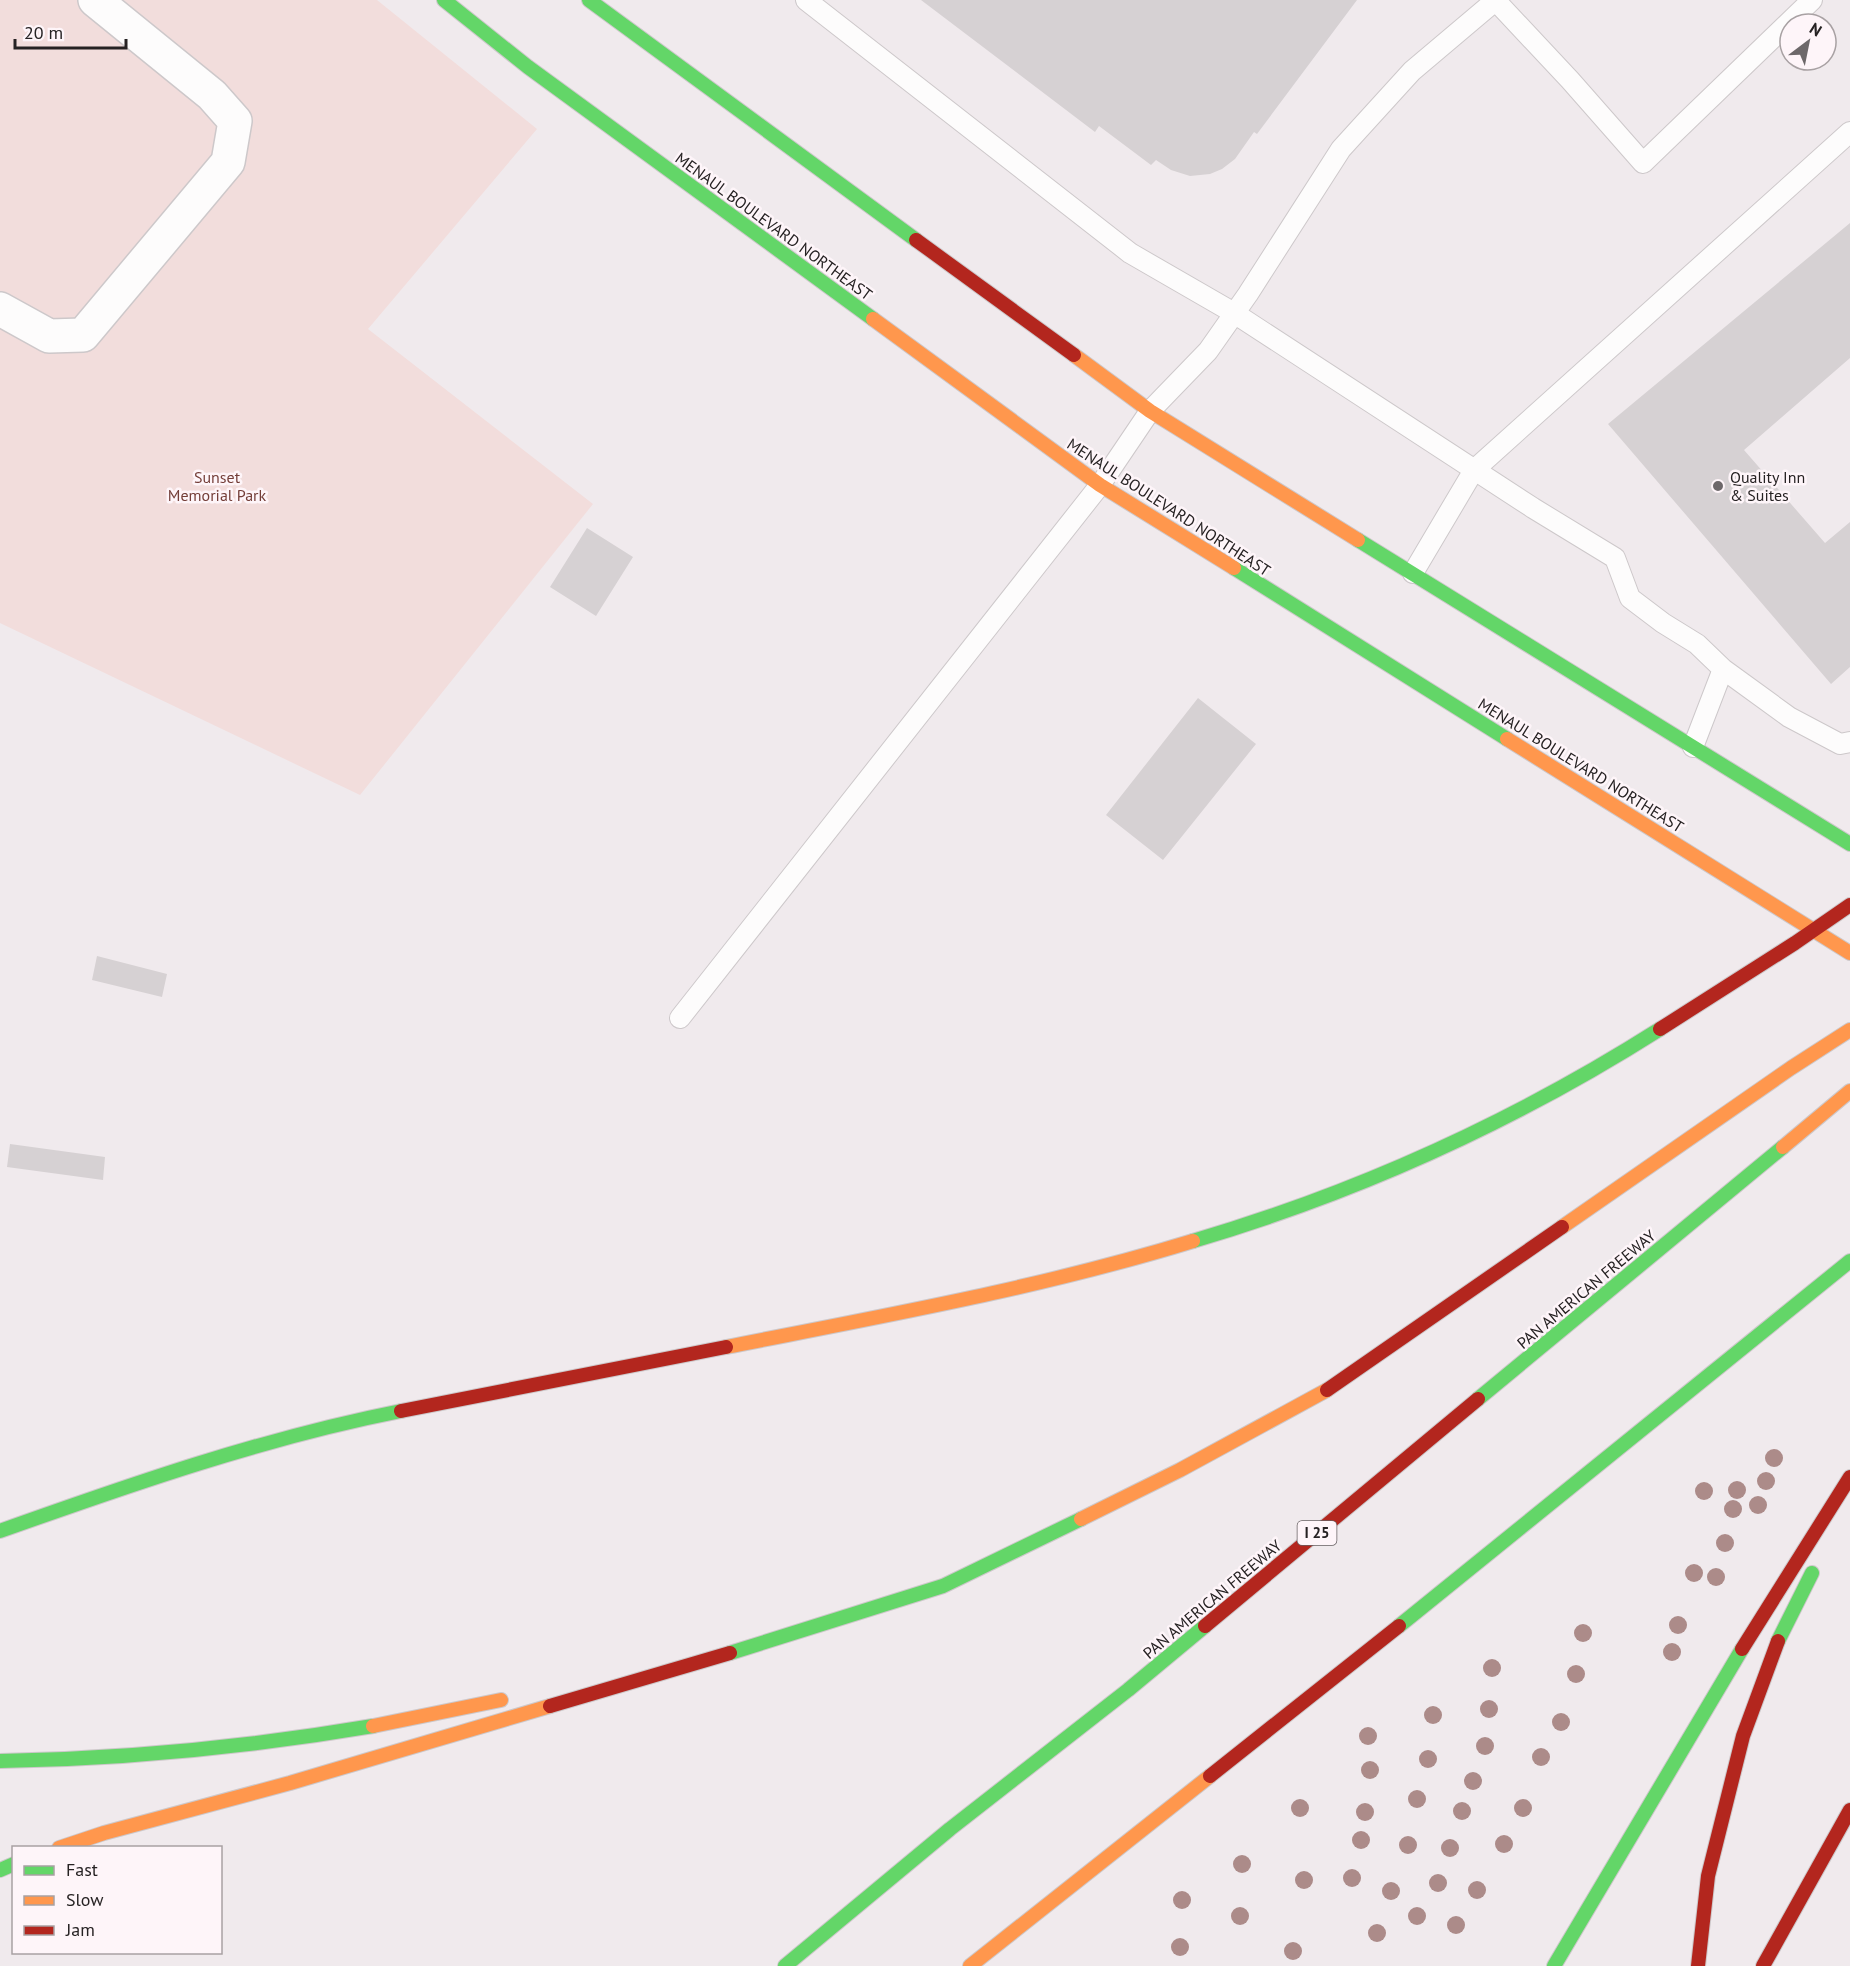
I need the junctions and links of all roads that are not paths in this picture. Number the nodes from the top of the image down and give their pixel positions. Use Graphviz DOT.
graph roads {
  1 [pos="95,0"];
  2 [pos="444,0"];
  3 [pos="589,0"];
  4 [pos="806,0"];
  5 [pos="1495,0"];
  6 [pos="1812,0"];
  7 [pos="1850,132"];
  8 [pos="0,309"];
  9 [pos="1234,313"];
  10 [pos="1150,411"];
  11 [pos="1474,470"];
  12 [pos="1100,485"];
  13 [pos="1413,573"];
  14 [pos="1722,669"];
  15 [pos="1850,742"];
  16 [pos="1693,747"];
  17 [pos="1850,844"];
  18 [pos="1850,905"];
  19 [pos="1815,931"];
  20 [pos="1850,952"];
  21 [pos="680,1018"];
  22 [pos="1850,1030"];
  23 [pos="1848,1093"];
  24 [pos="1850,1261"];
  25 [pos="1850,1478"];
  26 [pos="1850,1497"];
  27 [pos="1834,1529"];
  28 [pos="0,1531"];
  29 [pos="1818,1561"];
  30 [pos="709,1659"];
  31 [pos="561,1688"];
  32 [pos="515,1697"];
  33 [pos="0,1761"];
  34 [pos="1850,1810"];
  35 [pos="65,1846"];
  36 [pos="785,1966"];
  37 [pos="970,1966"];
  38 [pos="1554,1966"];
  39 [pos="1698,1966"];
  40 [pos="1763,1966"];
  1 -- 8 [label="street"];
  2 -- 12 [label="main road, MENAUL BOULEVARD NORTHEAST"];
  3 -- 10 [label="main road"];
  4 -- 9 [label="lane"];
  5 -- 6 [label="lane"];
  5 -- 9 [label="lane"];
  7 -- 11 [label="lane"];
  9 -- 10 [label="lane"];
  9 -- 11 [label="lane"];
  10 -- 12 [label="lane"];
  10 -- 13 [label="main road"];
  11 -- 13 [label="lane"];
  11 -- 14 [label="lane"];
  12 -- 19 [label="main road, MENAUL BOULEVARD NORTHEAST"];
  12 -- 21 [label="lane"];
  13 -- 16 [label="main road"];
  14 -- 15 [label="lane"];
  14 -- 16 [label="lane"];
  16 -- 17 [label="main road"];
  18 -- 19 [label="main road"];
  19 -- 20 [label="main road, MENAUL BOULEVARD NORTHEAST"];
  19 -- 28 [label="main road"];
  22 -- 30 [label="main road"];
  23 -- 36 [label="main road, PAN AMERICAN FREEWAY / I 25"];
  24 -- 37 [label="main road"];
  25 -- 38 [label="main road"];
  26 -- 27 [label="main road"];
  29 -- 39 [label="main road"];
  30 -- 31 [label="main road"];
  30 -- 35 [label="main road"];
  32 -- 33 [label="main road"];
  34 -- 40 [label="main road"];
}
